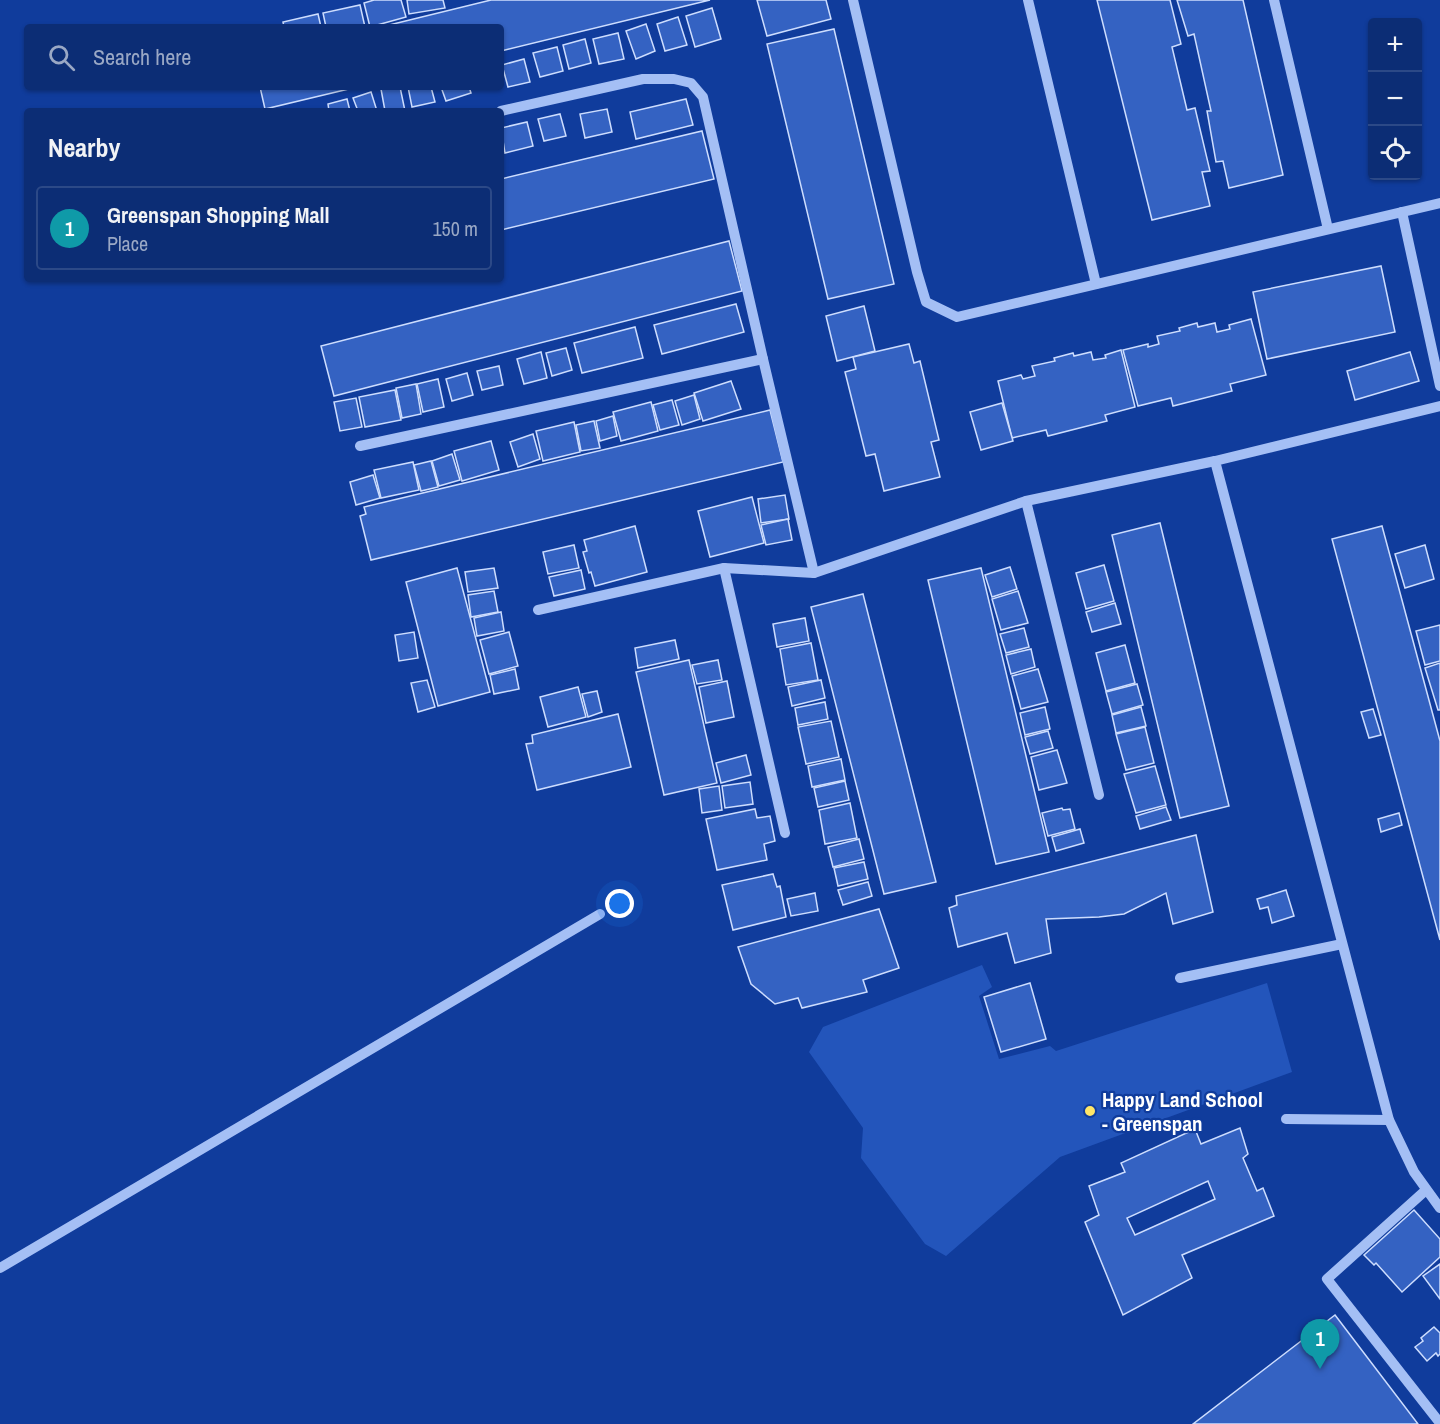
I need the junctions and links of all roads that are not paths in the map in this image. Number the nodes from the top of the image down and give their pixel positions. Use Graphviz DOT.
graph roads {
  1 [pos="853,0"];
  2 [pos="1028,0"];
  3 [pos="1274,0"];
  4 [pos="504,110"];
  5 [pos="1440,203"];
  6 [pos="1402,212"];
  7 [pos="1328,229"];
  8 [pos="1096,284"];
  9 [pos="763,359"];
  10 [pos="1440,386"];
  11 [pos="1440,406"];
  12 [pos="360,446"];
  13 [pos="1215,461"];
  14 [pos="1026,501"];
  15 [pos="724,568"];
  16 [pos="814,573"];
  17 [pos="538,610"];
  18 [pos="1099,795"];
  19 [pos="785,833"];
  20 [pos="600,914"];
  21 [pos="1342,944"];
  22 [pos="1180,978"];
  23 [pos="1286,1119"];
  24 [pos="1389,1120"];
  25 [pos="1426,1190"];
  26 [pos="1440,1208"];
  27 [pos="0,1268"];
  28 [pos="1440,1423"];
  1 -- 8 [label="street"];
  2 -- 8 [label="street"];
  3 -- 7 [label="street"];
  4 -- 9 [label="street"];
  5 -- 6 [label="street"];
  6 -- 7 [label="street"];
  6 -- 10 [label="street"];
  7 -- 8 [label="street"];
  9 -- 12 [label="street"];
  9 -- 16 [label="street"];
  11 -- 13 [label="street"];
  13 -- 14 [label="street"];
  13 -- 21 [label="street"];
  14 -- 16 [label="street"];
  14 -- 18 [label="street"];
  15 -- 16 [label="street"];
  15 -- 17 [label="street"];
  15 -- 19 [label="street"];
  20 -- 27 [label="street"];
  21 -- 22 [label="street"];
  21 -- 24 [label="street"];
  23 -- 24 [label="street"];
  24 -- 25 [label="street"];
  25 -- 26 [label="street"];
  25 -- 28 [label="street"];
}
